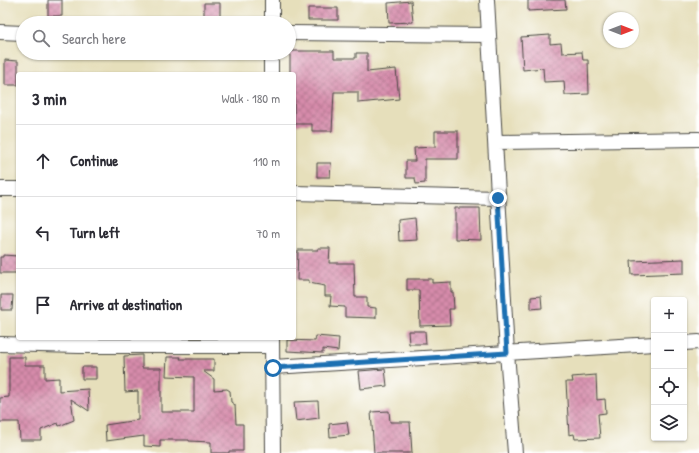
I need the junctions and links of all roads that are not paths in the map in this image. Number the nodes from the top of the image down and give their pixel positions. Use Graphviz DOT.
graph roads {
  1 [pos="272,0"];
  2 [pos="487,0"];
  3 [pos="272,16"];
  4 [pos="0,32"];
  5 [pos="16,33"];
  6 [pos="296,33"];
  7 [pos="489,35"];
  8 [pos="271,60"];
  9 [pos="271,72"];
  10 [pos="699,139"];
  11 [pos="496,142"];
  12 [pos="0,189"];
  13 [pos="16,189"];
  14 [pos="296,193"];
  15 [pos="498,198"];
  16 [pos="272,342"];
  17 [pos="699,342"];
  18 [pos="687,343"];
  19 [pos="0,344"];
  20 [pos="651,344"];
  21 [pos="507,353"];
  22 [pos="273,368"];
  23 [pos="273,453"];
  24 [pos="515,453"];
  1 -- 3 [label="street"];
  2 -- 7 [label="street"];
  4 -- 5 [label="street"];
  6 -- 7 [label="street"];
  7 -- 11 [label="street"];
  8 -- 9 [label="street"];
  10 -- 11 [label="street"];
  11 -- 15 [label="street"];
  12 -- 13 [label="street"];
  14 -- 15 [label="street"];
  15 -- 21 [label="street"];
  16 -- 19 [label="street"];
  16 -- 22 [label="street"];
  17 -- 18 [label="street"];
  20 -- 21 [label="street"];
  21 -- 22 [label="street"];
  21 -- 24 [label="street"];
  22 -- 23 [label="street"];
}
